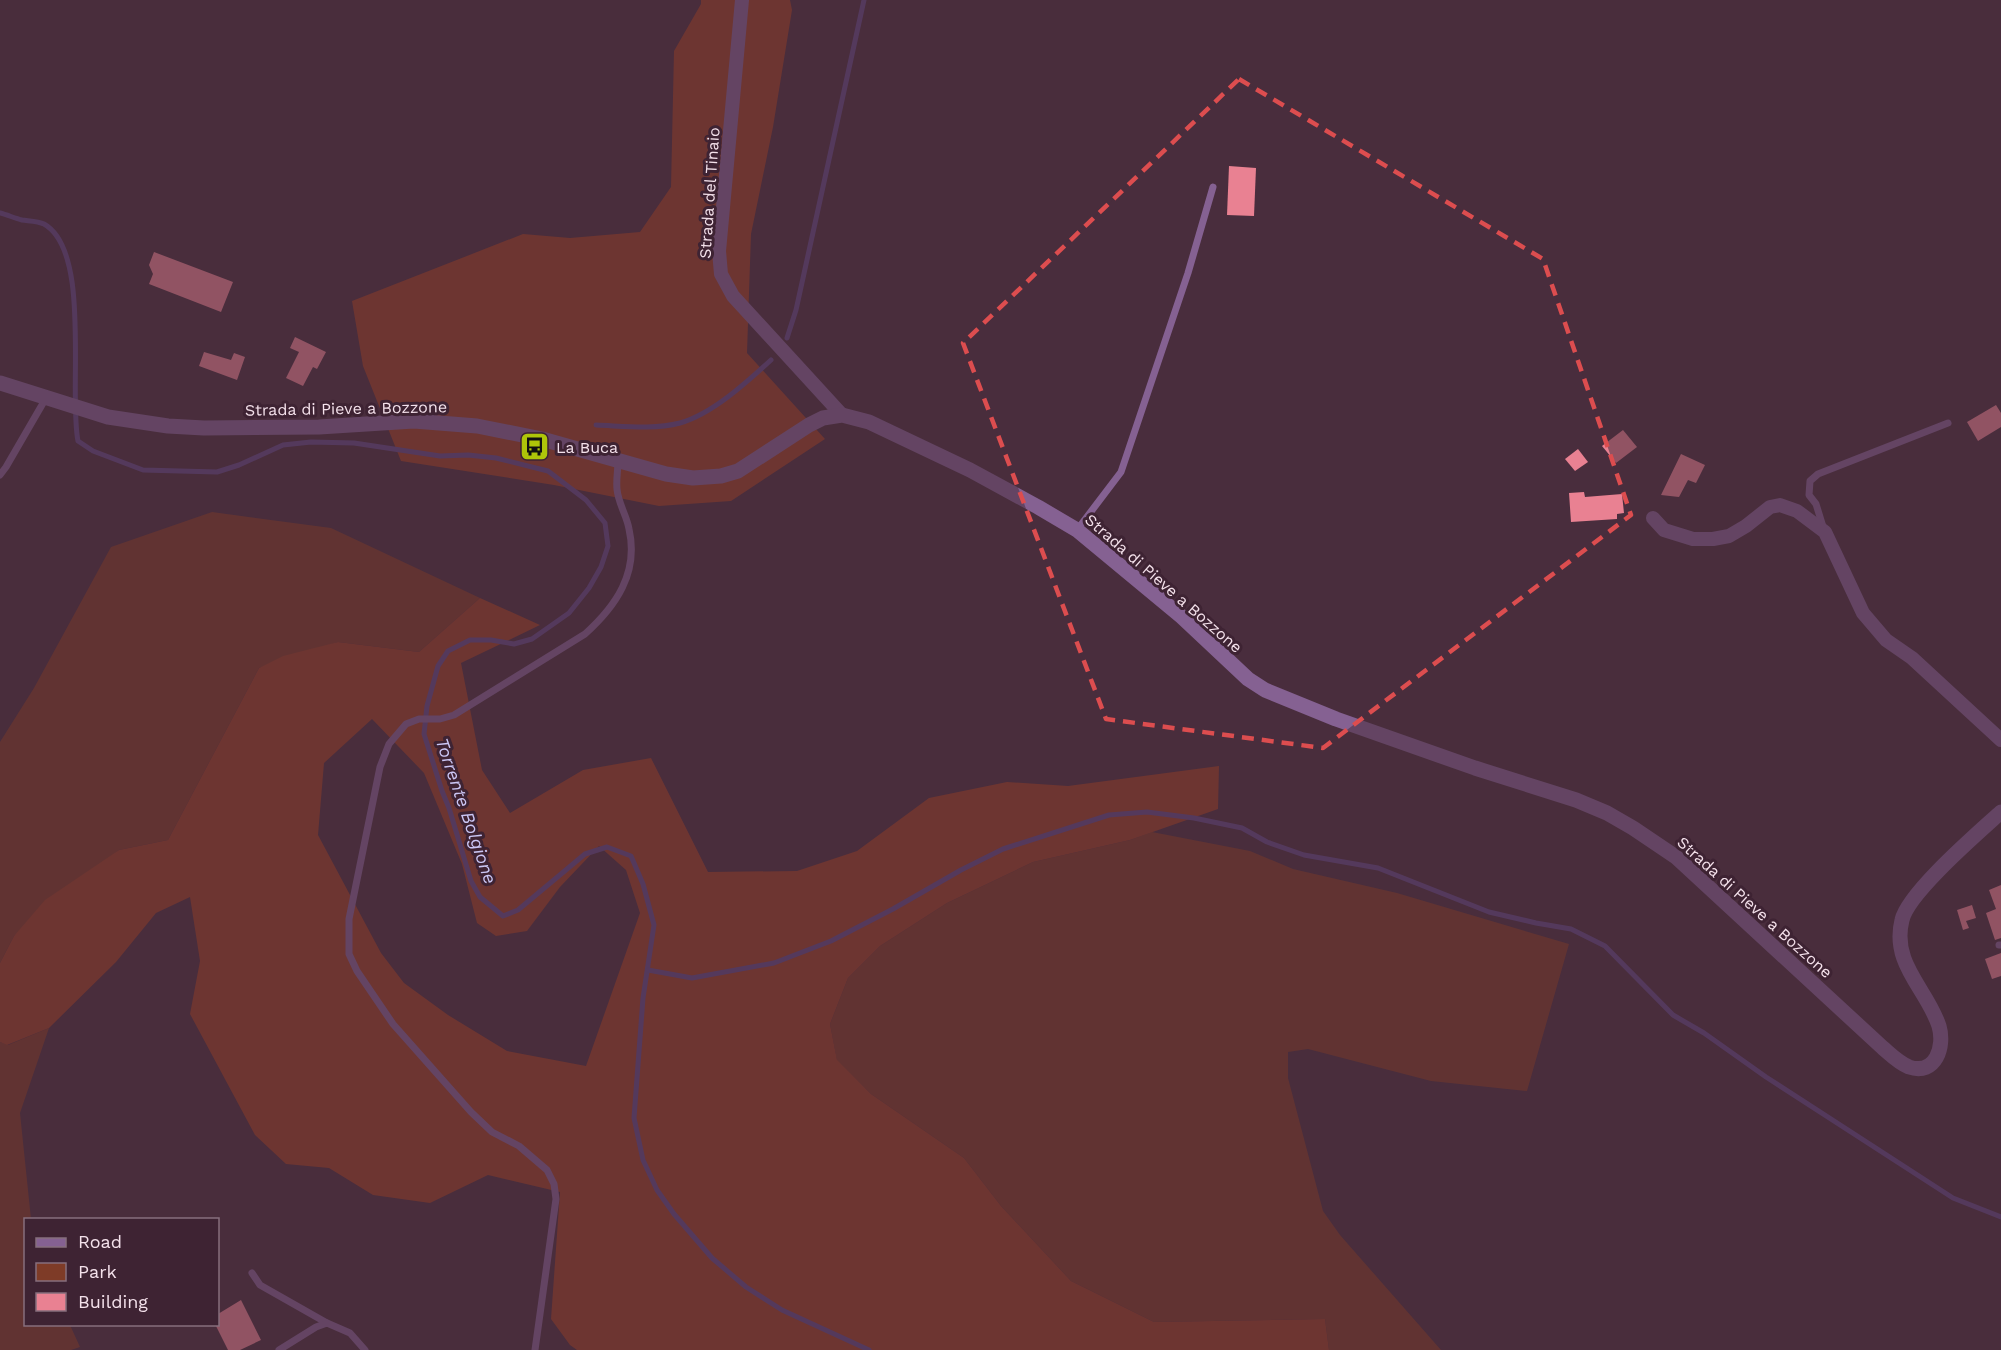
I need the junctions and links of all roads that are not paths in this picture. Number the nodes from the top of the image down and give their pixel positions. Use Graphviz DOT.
graph roads {
  1 [pos="742,0"];
  2 [pos="1213,187"];
  3 [pos="0,383"];
  4 [pos="46,398"];
  5 [pos="842,415"];
  6 [pos="1948,423"];
  7 [pos="618,461"];
  8 [pos="0,475"];
  9 [pos="1653,518"];
  10 [pos="1077,530"];
  11 [pos="1825,532"];
  12 [pos="2001,740"];
  13 [pos="2001,812"];
  14 [pos="252,1273"];
  15 [pos="327,1323"];
  16 [pos="279,1350"];
  17 [pos="365,1350"];
  18 [pos="534,1350"];
  1 -- 5 [label="street, Strada del Tinaio"];
  2 -- 10 [label="lane"];
  3 -- 4 [label="street, Strada di Pieve a Bozzone"];
  4 -- 7 [label="street, Strada di Pieve a Bozzone"];
  4 -- 8 [label="lane"];
  5 -- 7 [label="street, Strada di Pieve a Bozzone"];
  5 -- 10 [label="street, Strada di Pieve a Bozzone"];
  6 -- 11 [label="lane"];
  7 -- 18 [label="lane"];
  9 -- 11 [label="street"];
  10 -- 13 [label="street, Strada di Pieve a Bozzone"];
  11 -- 12 [label="street"];
  14 -- 15 [label="lane"];
  15 -- 16 [label="lane"];
  15 -- 17 [label="lane"];
}
